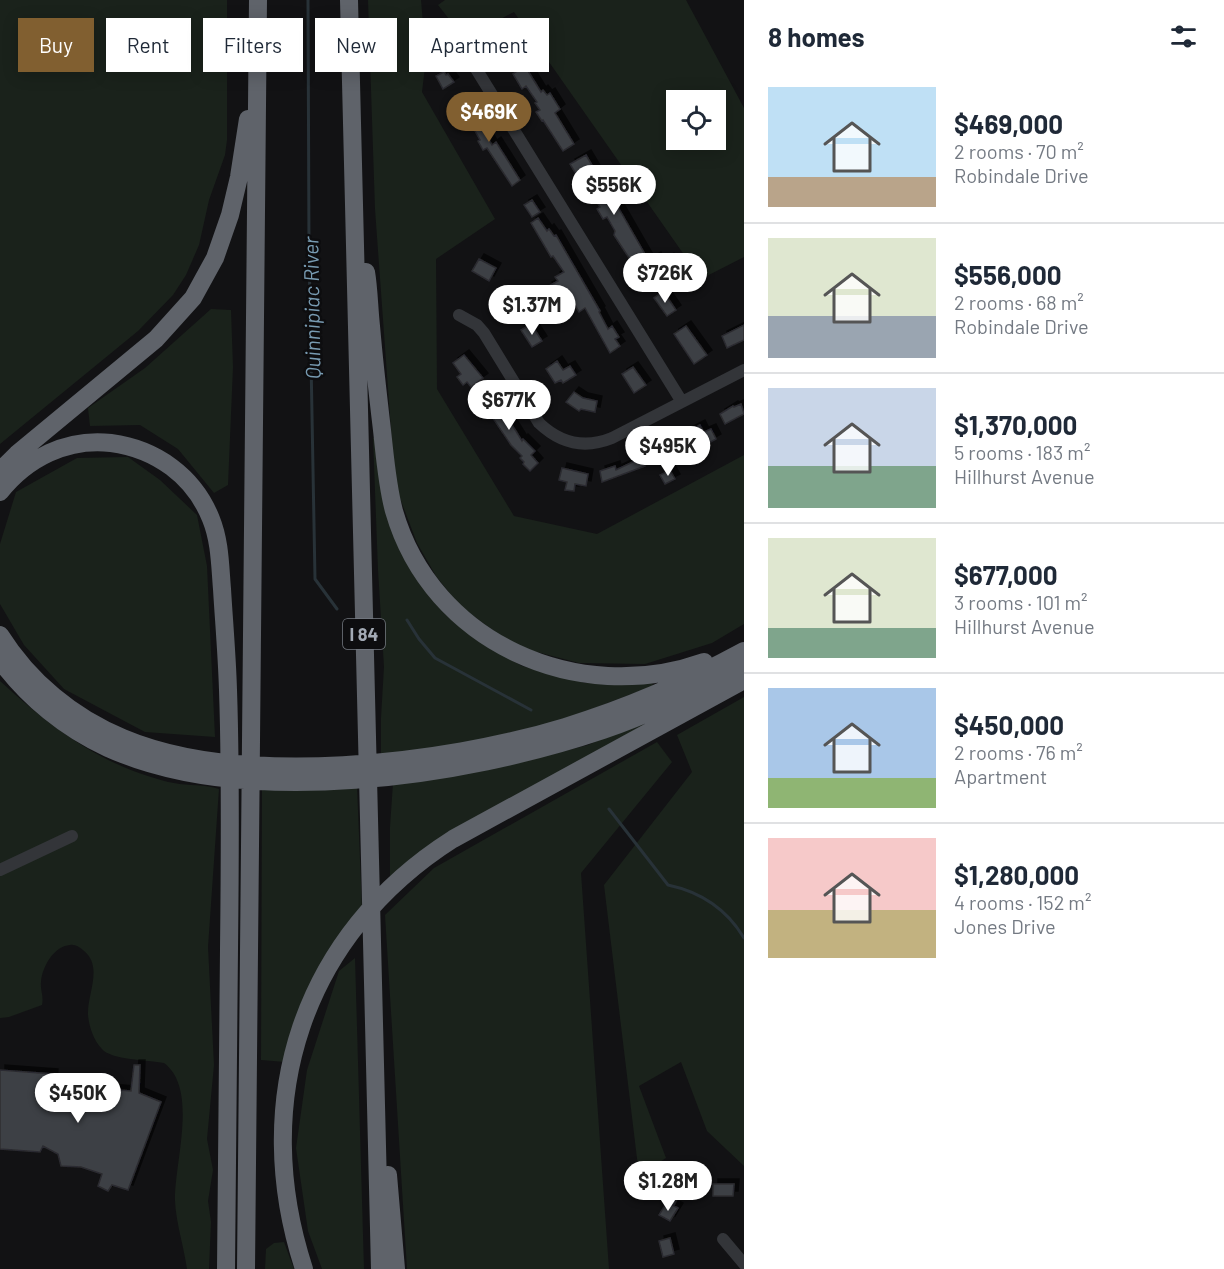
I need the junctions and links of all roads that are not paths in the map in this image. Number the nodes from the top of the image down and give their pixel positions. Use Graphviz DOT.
graph roads {
  1 [pos="258,0"];
  2 [pos="349,0"];
  3 [pos="478,72"];
  4 [pos="257,85"];
  5 [pos="354,230"];
  6 [pos="459,315"];
  7 [pos="744,370"];
  8 [pos="682,402"];
  9 [pos="0,471"];
  10 [pos="0,492"];
  11 [pos="0,635"];
  12 [pos="744,644"];
  13 [pos="744,651"];
  14 [pos="0,660"];
  15 [pos="744,667"];
  16 [pos="744,680"];
  17 [pos="194,765"];
  18 [pos="397,768"];
  19 [pos="72,836"];
  20 [pos="0,870"];
  21 [pos="376,1110"];
  22 [pos="723,1239"];
  23 [pos="744,1264"];
  24 [pos="226,1269"];
  25 [pos="246,1269"];
  26 [pos="304,1269"];
  27 [pos="380,1269"];
  28 [pos="396,1269"];
  1 -- 4 [label="highway"];
  2 -- 5 [label="highway, I 84"];
  3 -- 8 [label="street"];
  4 -- 9 [label="highway"];
  4 -- 25 [label="highway"];
  5 -- 12 [label="highway"];
  5 -- 21 [label="highway, I 84"];
  6 -- 8 [label="street"];
  7 -- 8 [label="street"];
  10 -- 24 [label="highway"];
  11 -- 17 [label="highway"];
  13 -- 18 [label="highway"];
  14 -- 17 [label="highway"];
  15 -- 18 [label="highway"];
  16 -- 26 [label="highway"];
  17 -- 18 [label="highway"];
  19 -- 20 [label="street"];
  21 -- 27 [label="highway, I 84"];
  21 -- 28 [label="highway"];
  22 -- 23 [label="street"];
}
